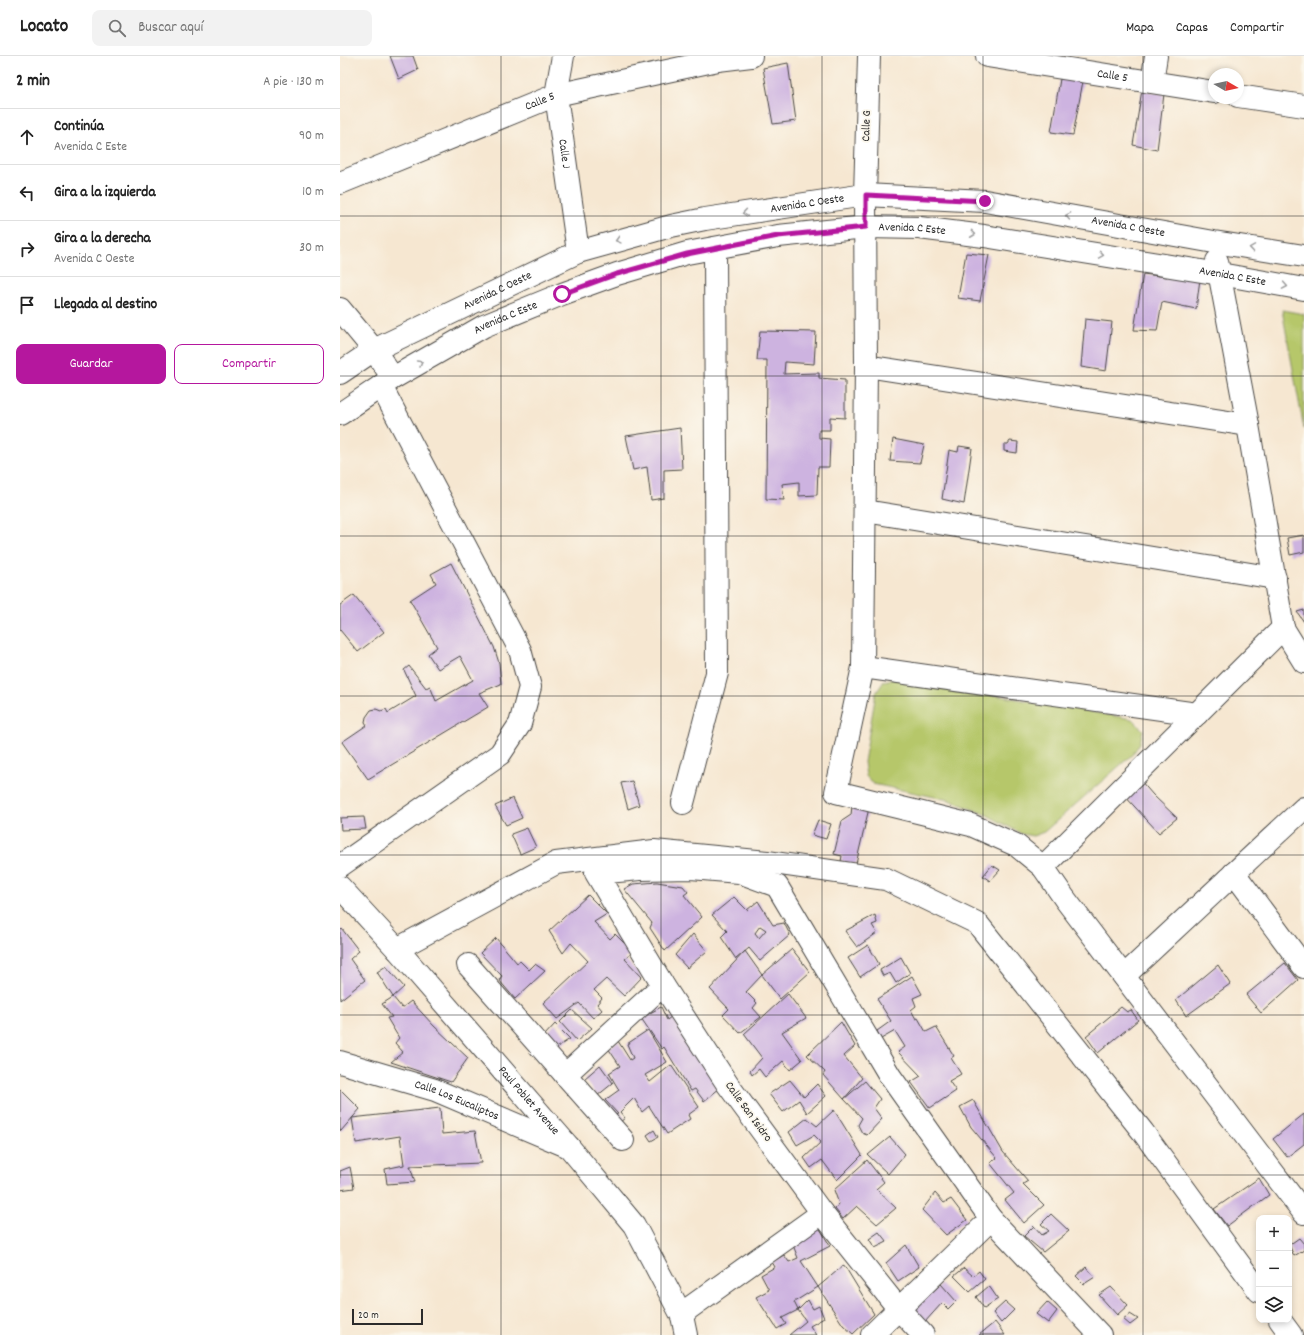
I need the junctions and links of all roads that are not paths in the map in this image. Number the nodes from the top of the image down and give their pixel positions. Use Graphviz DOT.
graph roads {
  1 [pos="564,56"];
  2 [pos="751,56"];
  3 [pos="869,56"];
  4 [pos="1156,56"];
  5 [pos="997,57"];
  6 [pos="719,58"];
  7 [pos="1152,82"];
  8 [pos="1208,91"];
  9 [pos="556,95"];
  10 [pos="1244,97"];
  11 [pos="1304,106"];
  12 [pos="340,183"];
  13 [pos="866,195"];
  14 [pos="866,227"];
  15 [pos="1214,242"];
  16 [pos="715,248"];
  17 [pos="578,252"];
  18 [pos="1304,256"];
  19 [pos="1220,274"];
  20 [pos="1304,290"];
  21 [pos="340,309"];
  22 [pos="374,350"];
  23 [pos="866,366"];
  24 [pos="340,373"];
  25 [pos="387,382"];
  26 [pos="340,414"];
  27 [pos="1248,425"];
  28 [pos="864,511"];
  29 [pos="1275,578"];
  30 [pos="1283,628"];
  31 [pos="1304,662"];
  32 [pos="863,667"];
  33 [pos="1197,714"];
  34 [pos="683,803"];
  35 [pos="1304,808"];
  36 [pos="340,866"];
  37 [pos="1043,867"];
  38 [pos="1234,873"];
  39 [pos="340,887"];
  40 [pos="397,949"];
  41 [pos="468,965"];
  42 [pos="1304,966"];
  43 [pos="1124,976"];
  44 [pos="663,985"];
  45 [pos="340,1062"];
  46 [pos="565,1075"];
  47 [pos="623,1140"];
  48 [pos="570,1148"];
  49 [pos="822,1212"];
  50 [pos="1304,1213"];
  51 [pos="991,1219"];
  52 [pos="1256,1287"];
  53 [pos="898,1308"];
  54 [pos="1282,1323"];
  55 [pos="684,1326"];
  56 [pos="872,1335"];
  57 [pos="923,1335"];
  58 [pos="1100,1335"];
  59 [pos="1291,1335"];
  1 -- 9 [label="street, Calle J"];
  2 -- 6 [label="street, Calle 5"];
  3 -- 13 [label="street, Calle G"];
  4 -- 7 [label="street"];
  5 -- 7 [label="street, Calle 5"];
  6 -- 9 [label="street, Calle 5"];
  7 -- 8 [label="street, Calle 5"];
  9 -- 12 [label="street, Calle 5"];
  9 -- 17 [label="street, Calle J"];
  10 -- 11 [label="street"];
  13 -- 14 [label="street, Calle G"];
  15 -- 13 [label="street, Avenida C Oeste, one-way"];
  13 -- 17 [label="street, Avenida C Oeste, one-way"];
  14 -- 16 [label="street, Avenida C Este"];
  14 -- 19 [label="street, Avenida C Este, one-way"];
  14 -- 23 [label="street, Calle G"];
  18 -- 15 [label="street, Avenida C Oeste, one-way"];
  15 -- 19 [label="street"];
  25 -- 16 [label="street, Avenida C Este, one-way"];
  16 -- 34 [label="street"];
  17 -- 22 [label="street, Avenida C Oeste"];
  19 -- 20 [label="street, Avenida C Este, one-way"];
  19 -- 27 [label="street"];
  21 -- 22 [label="street"];
  22 -- 24 [label="street, Avenida C Oeste"];
  22 -- 25 [label="street"];
  23 -- 27 [label="street"];
  23 -- 28 [label="street, Calle G"];
  25 -- 26 [label="street, Avenida C Este"];
  25 -- 36 [label="street"];
  27 -- 29 [label="street"];
  28 -- 29 [label="street"];
  28 -- 32 [label="street, Calle G"];
  29 -- 30 [label="street"];
  30 -- 31 [label="street"];
  30 -- 33 [label="street"];
  32 -- 33 [label="street"];
  32 -- 37 [label="street, Calle G"];
  33 -- 37 [label="street"];
  35 -- 38 [label="street"];
  37 -- 43 [label="street"];
  38 -- 42 [label="street"];
  38 -- 43 [label="street"];
  39 -- 40 [label="street, Paul Poblet Avenue"];
  40 -- 48 [label="street, Paul Poblet Avenue"];
  40 -- 52 [label="street"];
  41 -- 46 [label="street"];
  43 -- 50 [label="street"];
  44 -- 46 [label="street"];
  44 -- 49 [label="street, Calle San Isidro"];
  44 -- 51 [label="street, Calle San Isidro"];
  45 -- 48 [label="street, Calle Los Eucaliptos"];
  46 -- 47 [label="street"];
  48 -- 55 [label="street, Paul Poblet Avenue"];
  49 -- 53 [label="street, Calle San Isidro"];
  49 -- 55 [label="street"];
  51 -- 53 [label="street"];
  51 -- 58 [label="street"];
  53 -- 56 [label="street"];
  53 -- 57 [label="street, Calle San Isidro"];
  54 -- 59 [label="street"];
}
